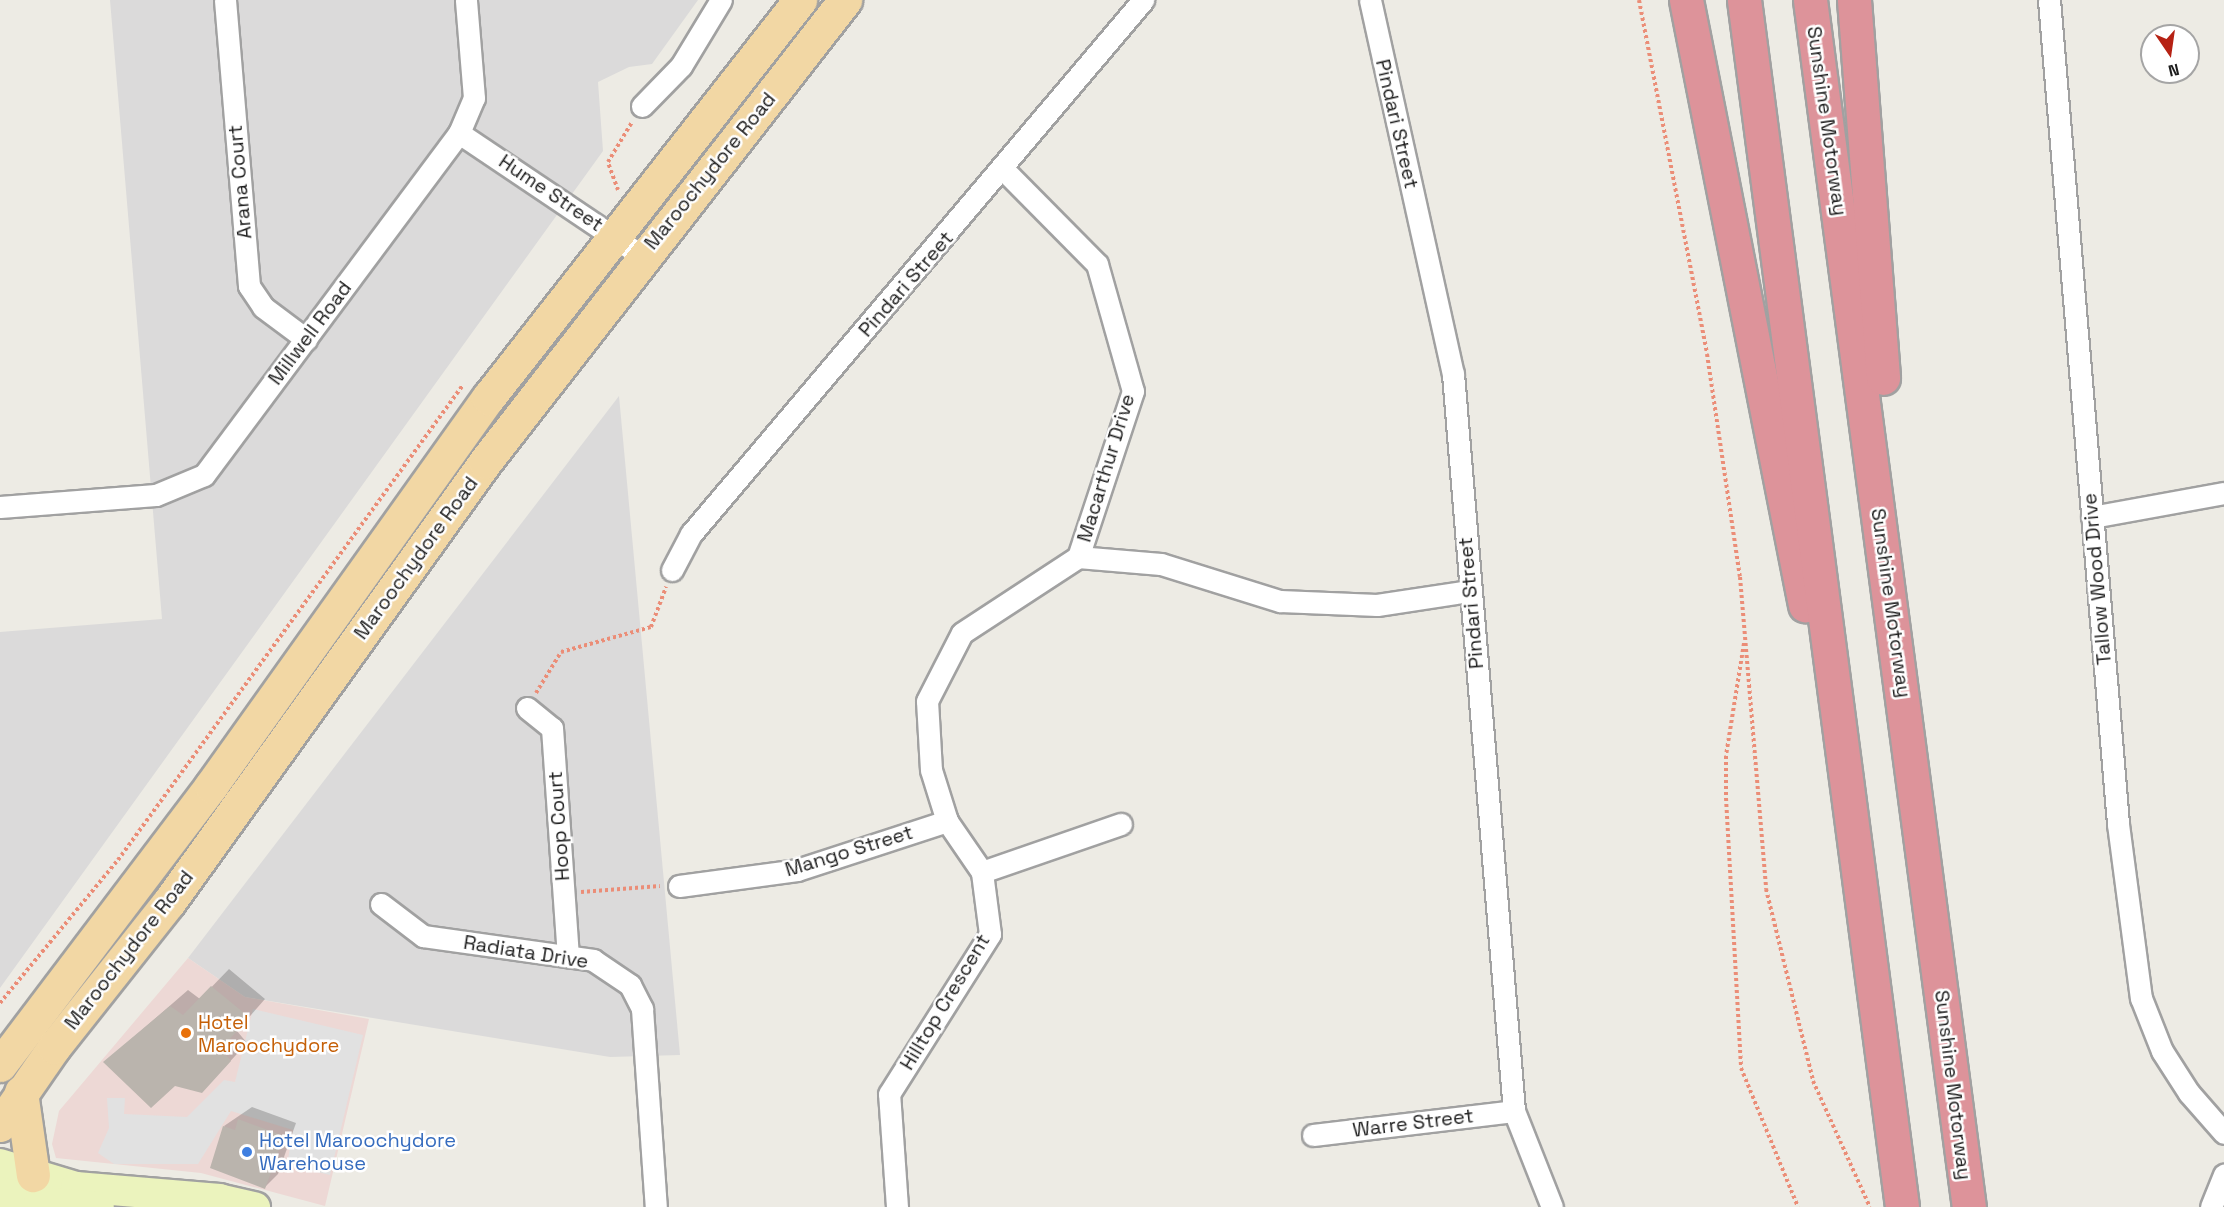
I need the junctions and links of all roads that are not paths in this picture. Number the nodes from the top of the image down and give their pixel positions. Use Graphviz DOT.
graph roads {
  1 [pos="225,0"];
  2 [pos="466,0"];
  3 [pos="721,0"];
  4 [pos="801,0"];
  5 [pos="846,0"];
  6 [pos="1143,0"];
  7 [pos="1370,0"];
  8 [pos="1686,0"];
  9 [pos="1744,0"];
  10 [pos="1810,0"];
  11 [pos="1854,0"];
  12 [pos="2049,0"];
  13 [pos="642,106"];
  14 [pos="459,133"];
  15 [pos="1004,170"];
  16 [pos="614,236"];
  17 [pos="642,256"];
  18 [pos="306,339"];
  19 [pos="2224,493"];
  20 [pos="0,507"];
  21 [pos="2092,517"];
  22 [pos="1078,557"];
  23 [pos="672,570"];
  24 [pos="1470,591"];
  25 [pos="1833,666"];
  26 [pos="527,708"];
  27 [pos="1905,712"];
  28 [pos="947,821"];
  29 [pos="1121,824"];
  30 [pos="982,872"];
  31 [pos="679,886"];
  32 [pos="381,904"];
  33 [pos="568,956"];
  34 [pos="0,1065"];
  35 [pos="21,1092"];
  36 [pos="1514,1111"];
  37 [pos="0,1125"];
  38 [pos="2224,1133"];
  39 [pos="1313,1135"];
  40 [pos="0,1164"];
  41 [pos="33,1175"];
  42 [pos="2224,1175"];
  43 [pos="0,1192"];
  44 [pos="99,1207"];
  45 [pos="255,1207"];
  46 [pos="656,1207"];
  47 [pos="897,1207"];
  48 [pos="1552,1207"];
  49 [pos="1902,1207"];
  50 [pos="1968,1207"];
  51 [pos="2211,1207"];
  1 -- 18 [label="street, Arana Court"];
  2 -- 14 [label="street, Millwell Road"];
  3 -- 13 [label="street"];
  4 -- 16 [label="main road, Maroochydore Road"];
  5 -- 17 [label="main road, Maroochydore Road"];
  6 -- 15 [label="street, Pindari Street"];
  7 -- 24 [label="street, Pindari Street"];
  8 -- 25 [label="highway"];
  9 -- 25 [label="highway"];
  10 -- 27 [label="highway, Sunshine Motorway"];
  11 -- 27 [label="highway"];
  12 -- 21 [label="street, Tallow Wood Drive"];
  14 -- 16 [label="street, Hume Street"];
  14 -- 18 [label="street, Millwell Road"];
  15 -- 22 [label="street, Macarthur Drive"];
  15 -- 23 [label="street, Pindari Street"];
  16 -- 17 [label="street, Hume Street"];
  16 -- 34 [label="main road, Maroochydore Road"];
  17 -- 35 [label="main road, Maroochydore Road"];
  18 -- 20 [label="street, Millwell Road"];
  19 -- 21 [label="street"];
  21 -- 38 [label="street, Tallow Wood Drive"];
  22 -- 24 [label="street"];
  22 -- 28 [label="street, Hilltop Crescent"];
  24 -- 36 [label="street, Pindari Street"];
  25 -- 49 [label="highway"];
  26 -- 33 [label="street, Hoop Court"];
  27 -- 50 [label="highway, Sunshine Motorway"];
  28 -- 30 [label="street, Hilltop Crescent"];
  28 -- 31 [label="street, Mango Street"];
  29 -- 30 [label="street"];
  30 -- 47 [label="street, Hilltop Crescent"];
  32 -- 33 [label="street, Radiata Drive"];
  33 -- 46 [label="street, Radiata Drive"];
  35 -- 37 [label="main road, Maroochydore Road"];
  35 -- 41 [label="main road"];
  36 -- 39 [label="street, Warre Street"];
  36 -- 48 [label="street, Pindari Street"];
  40 -- 41 [label="main road"];
  41 -- 45 [label="main road"];
  42 -- 51 [label="street"];
  43 -- 44 [label="main road"];
}
